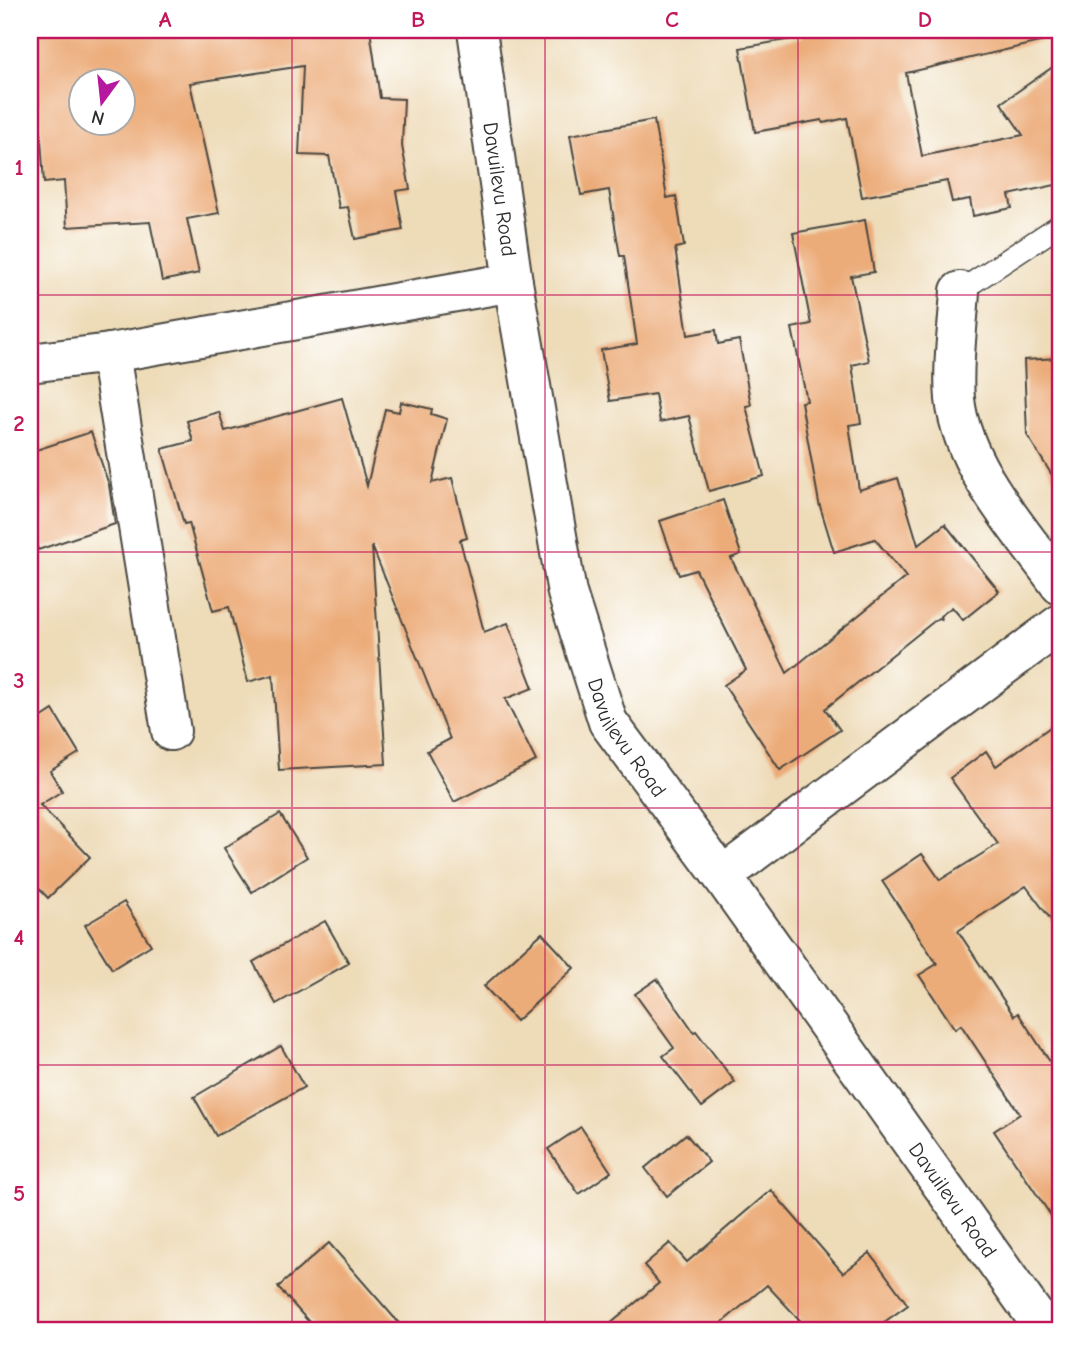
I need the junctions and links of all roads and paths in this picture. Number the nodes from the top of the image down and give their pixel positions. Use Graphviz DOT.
graph roads {
  1 [pos="477,30"];
  2 [pos="1060,225"];
  3 [pos="513,282"];
  4 [pos="960,291"];
  5 [pos="110,353"];
  6 [pos="30,363"];
  7 [pos="1060,585"];
  8 [pos="1060,624"];
  9 [pos="171,731"];
  10 [pos="722,876"];
  11 [pos="1045,1330"];
  1 -- 3 [label="street, Davuilevu Road"];
  2 -- 4 [label="lane"];
  3 -- 5 [label="street"];
  3 -- 10 [label="street, Davuilevu Road"];
  4 -- 7 [label="street"];
  5 -- 6 [label="street"];
  5 -- 9 [label="street"];
  8 -- 10 [label="street"];
  10 -- 11 [label="street, Davuilevu Road"];
}
